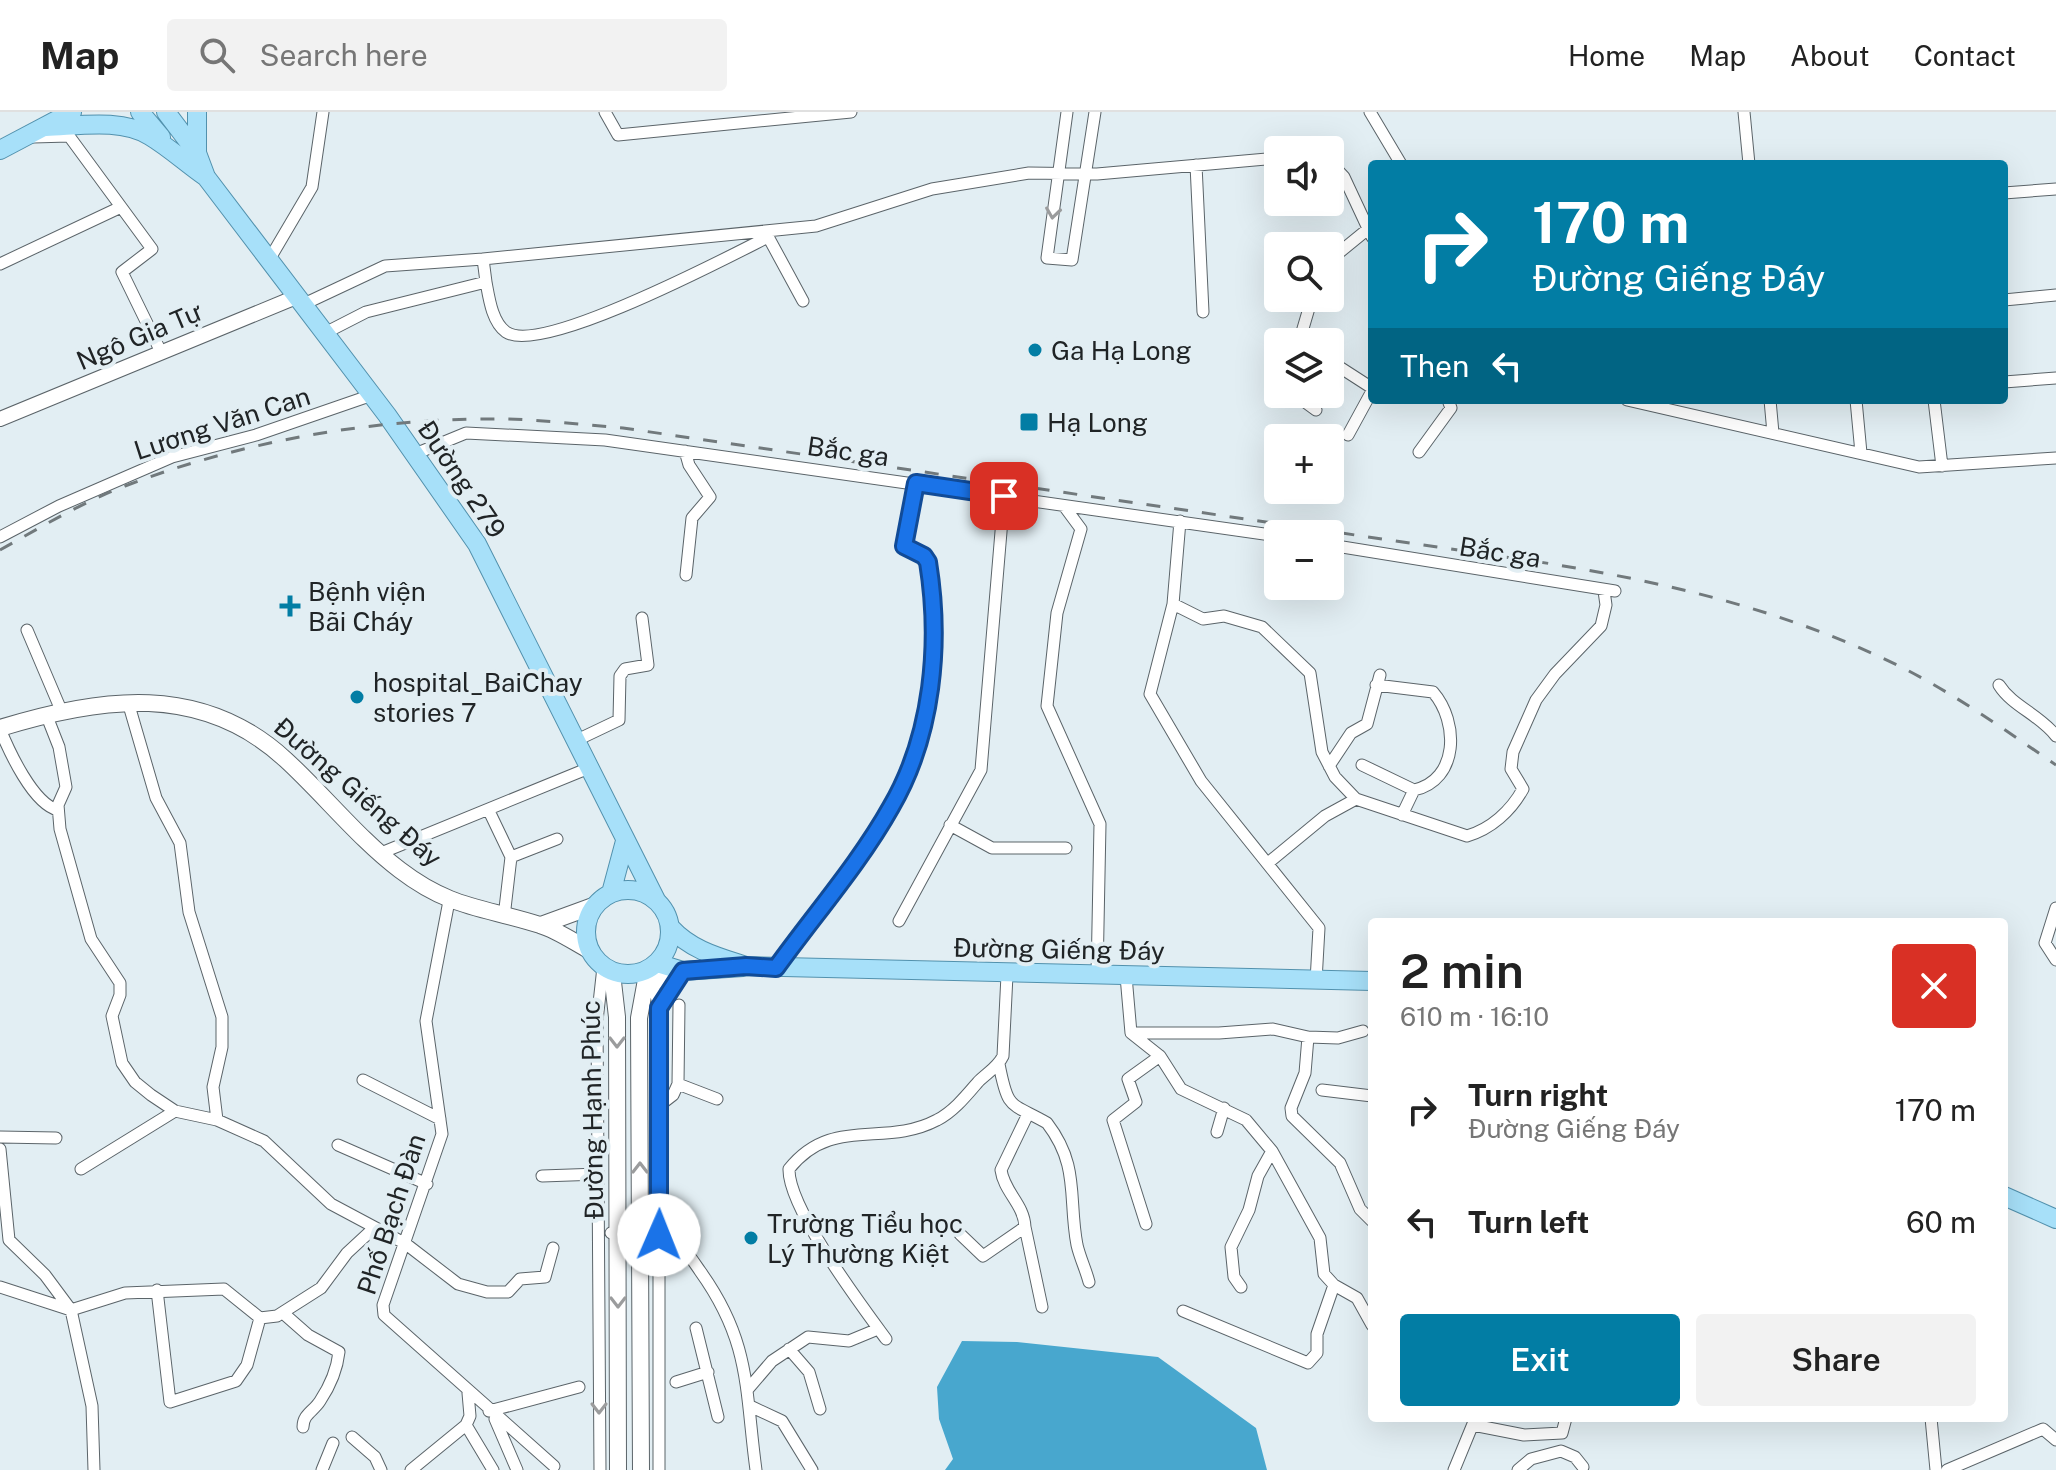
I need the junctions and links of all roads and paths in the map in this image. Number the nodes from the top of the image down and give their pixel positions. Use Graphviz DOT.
graph roads {
  1 [pos="72,112"];
  2 [pos="140,112"];
  3 [pos="166,112"];
  4 [pos="197,112"];
  5 [pos="323,112"];
  6 [pos="605,112"];
  7 [pos="851,112"];
  8 [pos="1067,112"];
  9 [pos="1095,112"];
  10 [pos="1760,112"];
  11 [pos="828,113"];
  12 [pos="1744,113"];
  13 [pos="1372,114"];
  14 [pos="46,127"];
  15 [pos="28,137"];
  16 [pos="0,150"];
  17 [pos="189,157"];
  18 [pos="1264,159"];
  19 [pos="1399,160"];
  20 [pos="1749,160"];
  21 [pos="1196,165"];
  22 [pos="1059,173"];
  23 [pos="1085,174"];
  24 [pos="1344,177"];
  25 [pos="2056,189"];
  26 [pos="2008,193"];
  27 [pos="121,207"];
  28 [pos="1368,229"];
  29 [pos="767,234"];
  30 [pos="1368,234"];
  31 [pos="1344,251"];
  32 [pos="483,259"];
  33 [pos="269,260"];
  34 [pos="0,264"];
  35 [pos="486,282"];
  36 [pos="2056,295"];
  37 [pos="2008,300"];
  38 [pos="299,301"];
  39 [pos="803,301"];
  40 [pos="1203,312"];
  41 [pos="325,333"];
  42 [pos="161,352"];
  43 [pos="1344,370"];
  44 [pos="2056,378"];
  45 [pos="2008,382"];
  46 [pos="1368,386"];
  47 [pos="372,395"];
  48 [pos="1368,397"];
  49 [pos="1450,404"];
  50 [pos="1645,404"];
  51 [pos="1770,404"];
  52 [pos="1856,404"];
  53 [pos="1934,404"];
  54 [pos="1313,408"];
  55 [pos="1316,410"];
  56 [pos="0,419"];
  57 [pos="1773,433"];
  58 [pos="1348,435"];
  59 [pos="685,451"];
  60 [pos="1419,452"];
  61 [pos="1861,453"];
  62 [pos="415,454"];
  63 [pos="2056,458"];
  64 [pos="1942,466"];
  65 [pos="916,483"];
  66 [pos="1004,496"];
  67 [pos="1064,506"];
  68 [pos="1180,521"];
  69 [pos="1264,534"];
  70 [pos="0,537"];
  71 [pos="1344,547"];
  72 [pos="686,575"];
  73 [pos="1173,604"];
  74 [pos="642,618"];
  75 [pos="27,630"];
  76 [pos="1999,685"];
  77 [pos="128,702"];
  78 [pos="53,712"];
  79 [pos="0,729"];
  80 [pos="2056,736"];
  81 [pos="577,740"];
  82 [pos="1362,765"];
  83 [pos="1329,766"];
  84 [pos="589,768"];
  85 [pos="1414,790"];
  86 [pos="1356,799"];
  87 [pos="58,810"];
  88 [pos="489,811"];
  89 [pos="1402,815"];
  90 [pos="950,825"];
  91 [pos="557,839"];
  92 [pos="625,841"];
  93 [pos="1066,848"];
  94 [pos="381,853"];
  95 [pos="511,857"];
  96 [pos="1268,863"];
  97 [pos="611,893"];
  98 [pos="656,900"];
  99 [pos="449,901"];
  100 [pos="593,906"];
  101 [pos="2056,908"];
  102 [pos="504,917"];
  103 [pos="899,921"];
  104 [pos="541,925"];
  105 [pos="671,928"];
  106 [pos="589,950"];
  107 [pos="2056,960"];
  108 [pos="746,966"];
  109 [pos="604,967"];
  110 [pos="776,968"];
  111 [pos="653,971"];
  112 [pos="683,971"];
  113 [pos="1007,975"];
  114 [pos="1097,976"];
  115 [pos="1126,976"];
  116 [pos="1316,981"];
  117 [pos="1368,981"];
  118 [pos="679,1005"];
  119 [pos="659,1008"];
  120 [pos="1363,1031"];
  121 [pos="1131,1033"];
  122 [pos="1308,1037"];
  123 [pos="1160,1056"];
  124 [pos="999,1064"];
  125 [pos="363,1080"];
  126 [pos="678,1084"];
  127 [pos="1322,1090"];
  128 [pos="1368,1096"];
  129 [pos="717,1099"];
  130 [pos="660,1105"];
  131 [pos="1224,1108"];
  132 [pos="175,1111"];
  133 [pos="1027,1116"];
  134 [pos="440,1119"];
  135 [pos="217,1120"];
  136 [pos="1217,1132"];
  137 [pos="0,1137"];
  138 [pos="56,1138"];
  139 [pos="338,1145"];
  140 [pos="0,1149"];
  141 [pos="1272,1151"];
  142 [pos="81,1169"];
  143 [pos="599,1174"];
  144 [pos="542,1176"];
  145 [pos="427,1184"];
  146 [pos="2008,1198"];
  147 [pos="2055,1216"];
  148 [pos="1368,1217"];
  149 [pos="1146,1224"];
  150 [pos="1025,1227"];
  151 [pos="374,1228"];
  152 [pos="618,1232"];
  153 [pos="600,1233"];
  154 [pos="640,1233"];
  155 [pos="960,1234"];
  156 [pos="659,1235"];
  157 [pos="406,1244"];
  158 [pos="553,1248"];
  159 [pos="1089,1282"];
  160 [pos="1334,1285"];
  161 [pos="0,1287"];
  162 [pos="1241,1287"];
  163 [pos="157,1290"];
  164 [pos="1042,1307"];
  165 [pos="71,1310"];
  166 [pos="1183,1311"];
  167 [pos="283,1313"];
  168 [pos="260,1318"];
  169 [pos="1368,1319"];
  170 [pos="696,1328"];
  171 [pos="878,1329"];
  172 [pos="886,1339"];
  173 [pos="789,1349"];
  174 [pos="708,1372"];
  175 [pos="676,1382"];
  176 [pos="579,1387"];
  177 [pos="748,1389"];
  178 [pos="468,1392"];
  179 [pos="750,1406"];
  180 [pos="820,1409"];
  181 [pos="491,1413"];
  182 [pos="718,1417"];
  183 [pos="1474,1422"];
  184 [pos="1565,1422"];
  185 [pos="1931,1422"];
  186 [pos="466,1425"];
  187 [pos="303,1427"];
  188 [pos="352,1437"];
  189 [pos="2056,1440"];
  190 [pos="333,1443"];
  191 [pos="554,1466"];
  192 [pos="1583,1467"];
  193 [pos="1457,1469"];
  194 [pos="94,1470"];
  195 [pos="322,1470"];
  196 [pos="381,1470"];
  197 [pos="411,1470"];
  198 [pos="493,1470"];
  199 [pos="517,1470"];
  200 [pos="600,1470"];
  201 [pos="618,1470"];
  202 [pos="641,1470"];
  203 [pos="659,1470"];
  204 [pos="756,1470"];
  205 [pos="812,1470"];
  206 [pos="1518,1470"];
  207 [pos="1936,1470"];
  208 [pos="1947,1470"];
  1 -- 14 [label="main road"];
  2 -- 17 [label="main road"];
  3 -- 17 [label="main road"];
  4 -- 17 [label="main road"];
  5 -- 33 [label="street"];
  6 -- 11 [label="street"];
  7 -- 11 [label="street"];
  8 -- 22 [label="street"];
  9 -- 23 [label="street"];
  10 -- 12 [label="street"];
  12 -- 20 [label="street"];
  13 -- 19 [label="street"];
  14 -- 15 [label="main road"];
  14 -- 17 [label="main road"];
  15 -- 16 [label="main road"];
  15 -- 27 [label="street"];
  17 -- 33 [label="main road, Đường 279"];
  18 -- 21 [label="street"];
  21 -- 23 [label="street"];
  21 -- 40 [label="street"];
  22 -- 23 [label="street"];
  22 -- 23 [label="street, one-way"];
  22 -- 29 [label="street"];
  24 -- 28 [label="street"];
  25 -- 26 [label="street"];
  27 -- 34 [label="street"];
  27 -- 42 [label="street"];
  29 -- 32 [label="street"];
  29 -- 35 [label="street"];
  29 -- 39 [label="street"];
  30 -- 31 [label="street"];
  32 -- 35 [label="street"];
  32 -- 38 [label="street"];
  33 -- 38 [label="main road, Đường 279"];
  35 -- 41 [label="street"];
  36 -- 37 [label="street"];
  38 -- 41 [label="main road, Đường 279"];
  38 -- 42 [label="street, Ngô Gia Tự"];
  41 -- 47 [label="main road, Đường 279"];
  42 -- 56 [label="street, Ngô Gia Tự"];
  43 -- 46 [label="street"];
  44 -- 45 [label="street"];
  47 -- 62 [label="main road, Đường 279"];
  47 -- 70 [label="street, Lương Văn Can"];
  48 -- 58 [label="street"];
  49 -- 60 [label="street"];
  50 -- 57 [label="street"];
  51 -- 57 [label="street"];
  52 -- 61 [label="street"];
  53 -- 64 [label="street"];
  54 -- 55 [label="street"];
  57 -- 61 [label="street"];
  59 -- 62 [label="street, Bắc ga"];
  59 -- 65 [label="street, Bắc ga"];
  59 -- 72 [label="street"];
  61 -- 64 [label="street"];
  62 -- 81 [label="main road, Đường 279"];
  63 -- 64 [label="street"];
  65 -- 66 [label="street, Bắc ga"];
  65 -- 110 [label="street"];
  66 -- 67 [label="street, Bắc ga"];
  66 -- 90 [label="street"];
  67 -- 68 [label="street, Bắc ga"];
  67 -- 114 [label="street"];
  68 -- 69 [label="street, Bắc ga"];
  68 -- 73 [label="street"];
  71 -- 89 [label="street, Bắc ga"];
  73 -- 83 [label="street"];
  73 -- 96 [label="street"];
  74 -- 81 [label="street"];
  75 -- 78 [label="street"];
  76 -- 80 [label="street"];
  77 -- 78 [label="main road, Đường Giếng Đáy"];
  77 -- 94 [label="main road, Đường Giếng Đáy"];
  77 -- 135 [label="street"];
  78 -- 79 [label="main road, Đường Giếng Đáy"];
  78 -- 87 [label="street"];
  79 -- 87 [label="street"];
  81 -- 84 [label="main road, Đường 279"];
  82 -- 85 [label="street"];
  83 -- 85 [label="street"];
  83 -- 86 [label="street"];
  84 -- 88 [label="street"];
  84 -- 92 [label="main road, Đường 279"];
  85 -- 89 [label="street"];
  86 -- 89 [label="street"];
  86 -- 96 [label="street"];
  87 -- 132 [label="street"];
  88 -- 94 [label="street"];
  88 -- 95 [label="street"];
  90 -- 93 [label="street"];
  90 -- 103 [label="street"];
  91 -- 95 [label="street"];
  92 -- 97 [label="main road"];
  92 -- 98 [label="main road, Đường 279"];
  94 -- 99 [label="main road, Đường Giếng Đáy"];
  95 -- 102 [label="street"];
  96 -- 116 [label="street"];
  97 -- 98 [label="main road"];
  97 -- 100 [label="main road"];
  98 -- 105 [label="main road"];
  99 -- 102 [label="main road, Đường Giếng Đáy"];
  99 -- 134 [label="street, Phố Bạch Đàn"];
  100 -- 104 [label="main road"];
  100 -- 106 [label="main road"];
  101 -- 107 [label="street"];
  102 -- 104 [label="main road, Đường Giếng Đáy"];
  104 -- 106 [label="main road, Đường Giếng Đáy"];
  105 -- 108 [label="main road, Đường Giếng Đáy"];
  105 -- 111 [label="main road"];
  106 -- 109 [label="main road"];
  108 -- 110 [label="main road, Đường Giếng Đáy"];
  108 -- 112 [label="main road, Đường Giếng Đáy"];
  109 -- 111 [label="main road"];
  109 -- 143 [label="street, Đường Hạnh Phúc"];
  109 -- 152 [label="main road, Đường Hạnh Phúc, one-way"];
  110 -- 113 [label="main road, Đường Giếng Đáy"];
  111 -- 112 [label="main road, Đường Giếng Đáy"];
  111 -- 119 [label="street"];
  154 -- 111 [label="main road, Đường Hạnh Phúc, one-way"];
  112 -- 119 [label="street"];
  113 -- 114 [label="main road, Đường Giếng Đáy"];
  113 -- 124 [label="street"];
  114 -- 115 [label="main road, Đường Giếng Đáy"];
  115 -- 116 [label="main road, Đường Giếng Đáy"];
  115 -- 121 [label="street"];
  116 -- 117 [label="main road, Đường Giếng Đáy"];
  118 -- 126 [label="street"];
  119 -- 130 [label="street"];
  120 -- 122 [label="street"];
  121 -- 122 [label="street"];
  121 -- 123 [label="street"];
  122 -- 148 [label="street"];
  123 -- 131 [label="street"];
  123 -- 149 [label="street"];
  124 -- 133 [label="street"];
  124 -- 171 [label="street"];
  125 -- 134 [label="street"];
  126 -- 129 [label="street"];
  126 -- 130 [label="street"];
  127 -- 128 [label="street"];
  130 -- 156 [label="street"];
  131 -- 136 [label="street"];
  131 -- 141 [label="street"];
  132 -- 135 [label="street"];
  132 -- 142 [label="street"];
  133 -- 150 [label="street"];
  133 -- 159 [label="street"];
  134 -- 145 [label="street, Phố Bạch Đàn"];
  135 -- 151 [label="street"];
  137 -- 138 [label="street"];
  139 -- 145 [label="street"];
  140 -- 165 [label="street"];
  141 -- 160 [label="street"];
  141 -- 162 [label="street"];
  143 -- 144 [label="street"];
  143 -- 153 [label="street, Đường Hạnh Phúc"];
  145 -- 157 [label="street, Phố Bạch Đàn"];
  146 -- 147 [label="main road"];
  150 -- 155 [label="street"];
  150 -- 164 [label="street"];
  151 -- 157 [label="street"];
  151 -- 167 [label="street"];
  152 -- 153 [label="street"];
  152 -- 154 [label="street"];
  152 -- 201 [label="main road, Đường Hạnh Phúc, one-way"];
  153 -- 200 [label="street, Đường Hạnh Phúc, one-way"];
  154 -- 156 [label="street"];
  154 -- 202 [label="main road, Đường Hạnh Phúc"];
  156 -- 177 [label="street"];
  156 -- 203 [label="street"];
  157 -- 158 [label="street"];
  157 -- 178 [label="street, Phố Bạch Đàn"];
  160 -- 166 [label="street"];
  160 -- 169 [label="street"];
  161 -- 165 [label="street"];
  163 -- 165 [label="street"];
  163 -- 168 [label="street"];
  163 -- 168 [label="street"];
  165 -- 194 [label="street"];
  167 -- 168 [label="street"];
  167 -- 187 [label="street"];
  170 -- 174 [label="street"];
  171 -- 172 [label="street"];
  171 -- 173 [label="street"];
  173 -- 177 [label="street"];
  173 -- 180 [label="street"];
  174 -- 175 [label="street"];
  174 -- 182 [label="street"];
  176 -- 181 [label="street"];
  177 -- 179 [label="street"];
  178 -- 181 [label="street, Phố Bạch Đàn"];
  178 -- 186 [label="street"];
  179 -- 204 [label="street"];
  179 -- 205 [label="street"];
  181 -- 191 [label="street, Phố Bạch Đàn"];
  181 -- 199 [label="street"];
  183 -- 184 [label="street"];
  183 -- 193 [label="street"];
  185 -- 207 [label="street"];
  186 -- 197 [label="street"];
  186 -- 198 [label="street"];
  188 -- 196 [label="street"];
  189 -- 208 [label="street"];
  190 -- 195 [label="street"];
  192 -- 206 [label="street"];
}
